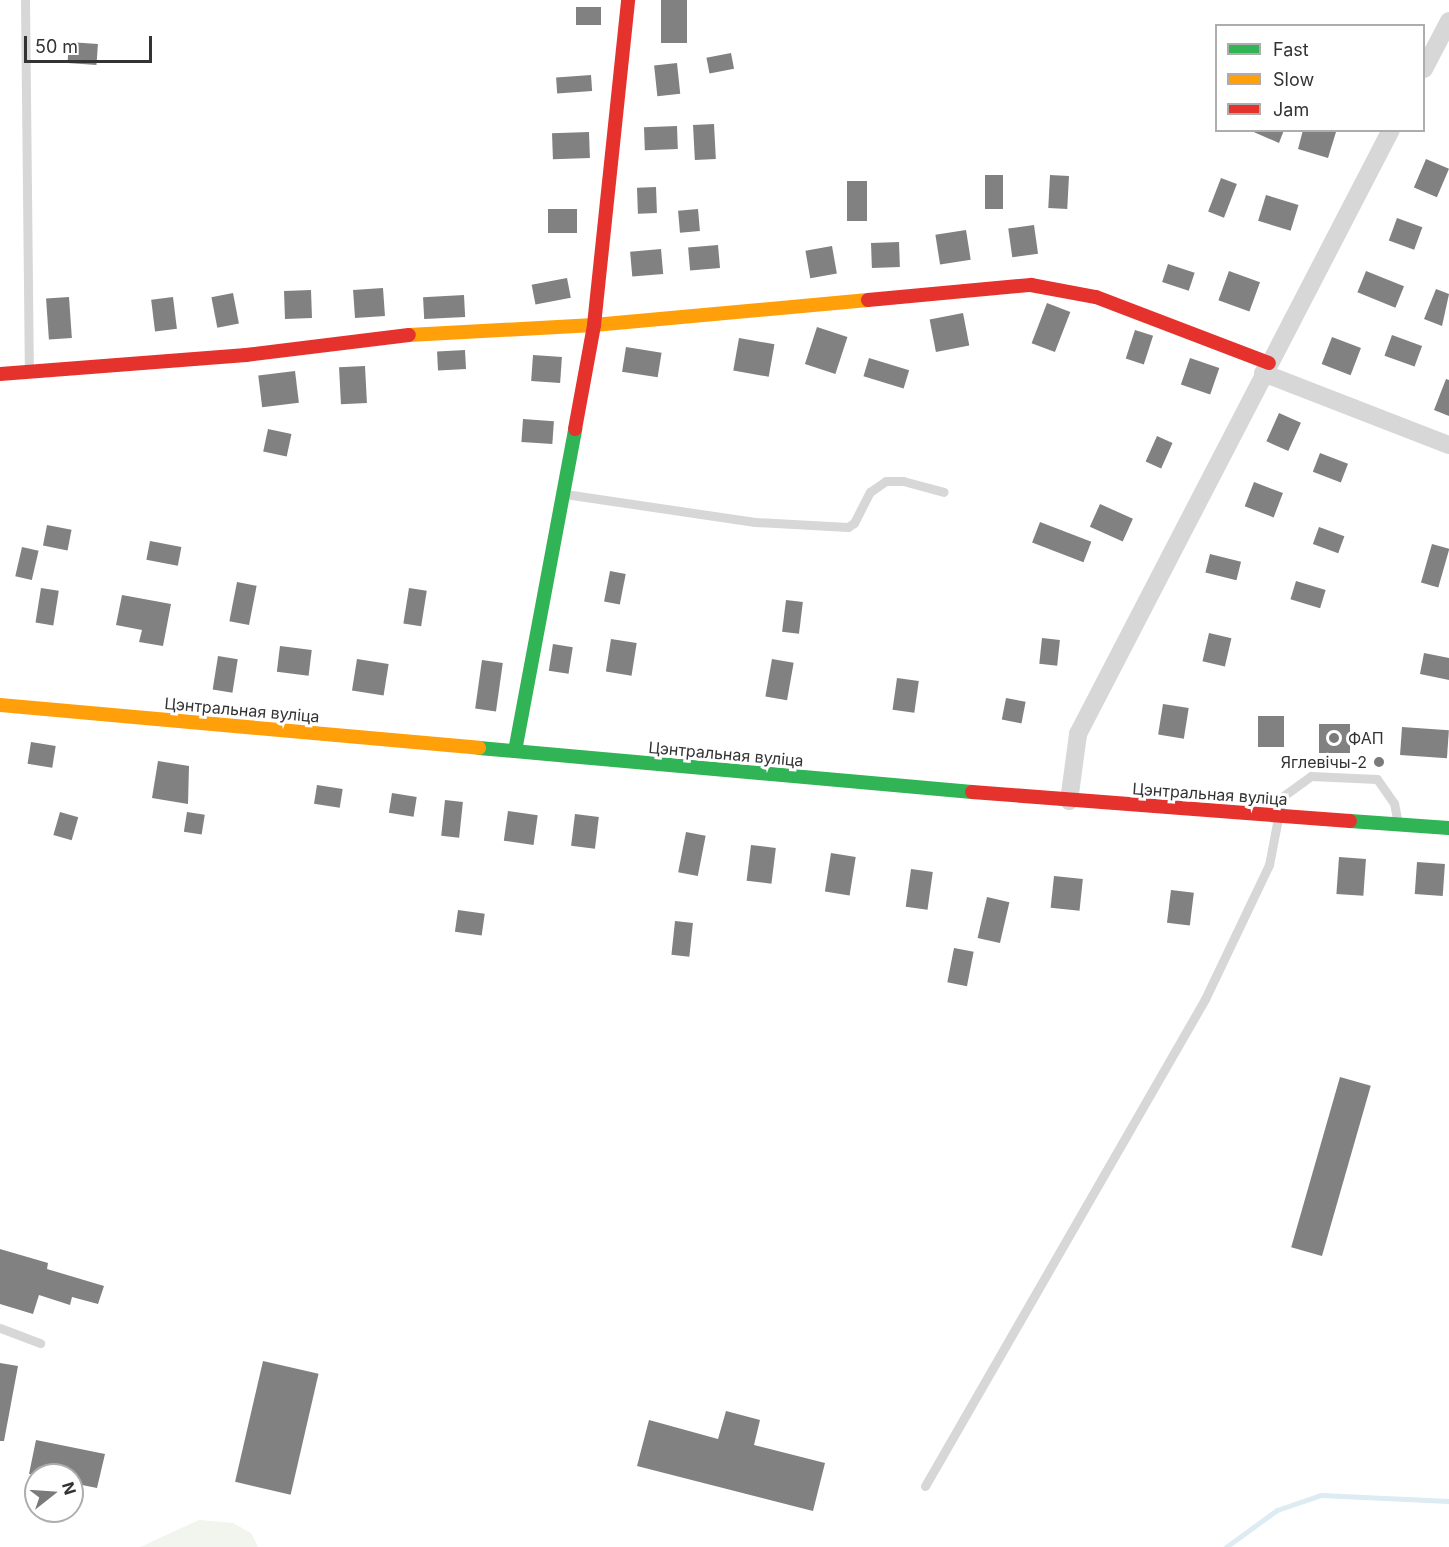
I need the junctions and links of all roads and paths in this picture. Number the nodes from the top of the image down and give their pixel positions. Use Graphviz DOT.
graph roads {
  1 [pos="25,0"];
  2 [pos="628,0"];
  3 [pos="1449,21"];
  4 [pos="1425,67"];
  5 [pos="1390,132"];
  6 [pos="594,325"];
  7 [pos="1266,368"];
  8 [pos="29,372"];
  9 [pos="0,374"];
  10 [pos="1449,445"];
  11 [pos="944,492"];
  12 [pos="562,494"];
  13 [pos="0,705"];
  14 [pos="515,751"];
  15 [pos="1070,801"];
  16 [pos="1280,815"];
  17 [pos="1398,824"];
  18 [pos="1449,828"];
  19 [pos="0,1328"];
  20 [pos="40,1343"];
  21 [pos="925,1486"];
  1 -- 8 [label="lane"];
  2 -- 6 [label="street"];
  3 -- 4 [label="street"];
  5 -- 7 [label="street"];
  6 -- 7 [label="street"];
  6 -- 8 [label="street"];
  6 -- 12 [label="street"];
  7 -- 10 [label="street"];
  7 -- 15 [label="street"];
  8 -- 9 [label="street"];
  11 -- 12 [label="lane"];
  12 -- 14 [label="street"];
  13 -- 14 [label="street, Цэнтральная вуліца"];
  14 -- 15 [label="street, Цэнтральная вуліца"];
  15 -- 16 [label="street, Цэнтральная вуліца"];
  16 -- 17 [label="street, Цэнтральная вуліца"];
  16 -- 17 [label="lane"];
  16 -- 21 [label="lane"];
  17 -- 18 [label="street, Цэнтральная вуліца"];
  19 -- 20 [label="lane"];
}
